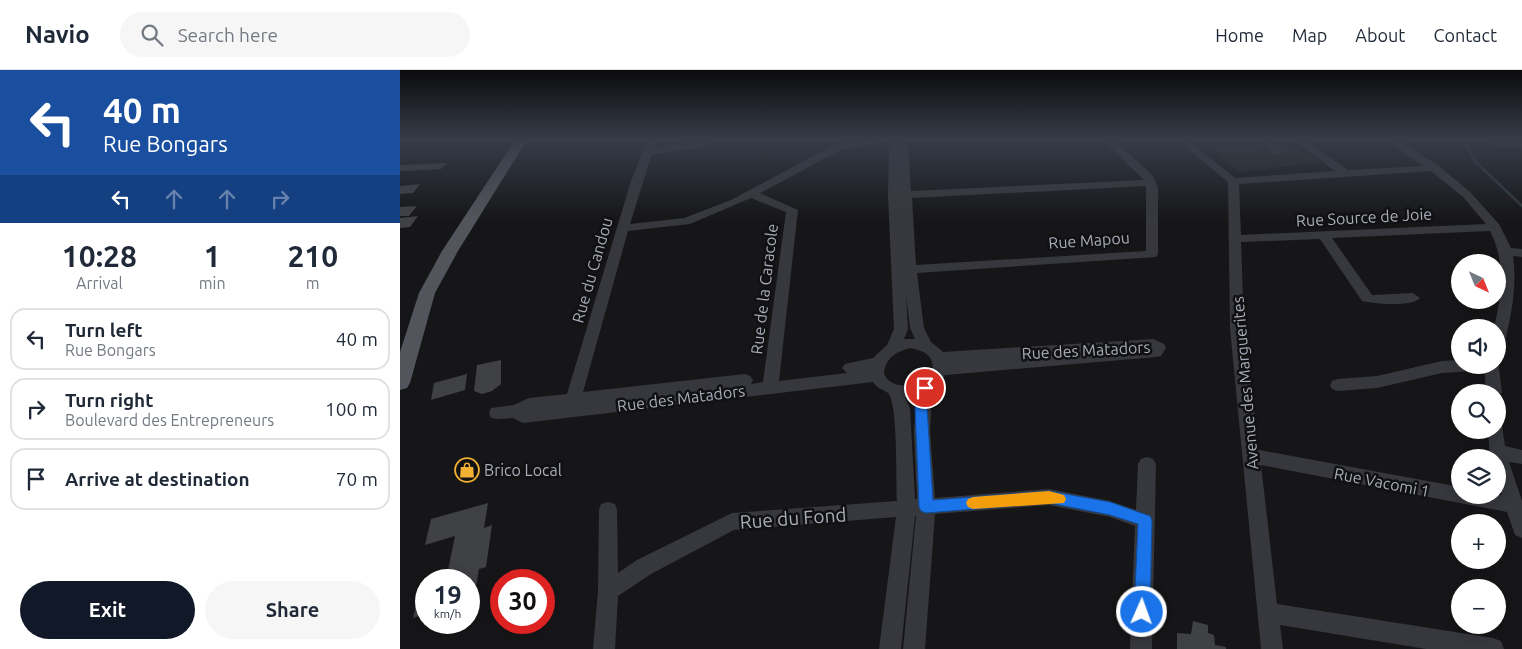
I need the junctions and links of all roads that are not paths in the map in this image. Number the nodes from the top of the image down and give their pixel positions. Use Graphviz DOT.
graph roads {
  1 [pos="504,167"];
  2 [pos="643,167"];
  3 [pos="801,167"];
  4 [pos="896,167"];
  5 [pos="902,167"];
  6 [pos="1138,167"];
  7 [pos="1216,167"];
  8 [pos="1336,167"];
  9 [pos="1435,168"];
  10 [pos="1346,174"];
  11 [pos="1233,181"];
  12 [pos="1150,183"];
  13 [pos="751,194"];
  14 [pos="900,195"];
  15 [pos="1495,227"];
  16 [pos="622,228"];
  17 [pos="1324,236"];
  18 [pos="1235,238"];
  19 [pos="1506,252"];
  20 [pos="1522,253"];
  21 [pos="903,270"];
  22 [pos="1414,298"];
  23 [pos="1502,319"];
  24 [pos="894,346"];
  25 [pos="926,346"];
  26 [pos="941,364"];
  27 [pos="1451,366"];
  28 [pos="878,370"];
  29 [pos="770,382"];
  30 [pos="400,383"];
  31 [pos="1338,385"];
  32 [pos="925,388"];
  33 [pos="894,389"];
  34 [pos="572,405"];
  35 [pos="497,413"];
  36 [pos="1506,454"];
  37 [pos="1251,456"];
  38 [pos="1522,457"];
  39 [pos="1147,464"];
  40 [pos="1506,480"];
  41 [pos="1513,505"];
  42 [pos="926,507"];
  43 [pos="608,510"];
  44 [pos="906,510"];
  45 [pos="1145,520"];
  46 [pos="1522,529"];
  47 [pos="608,591"];
  48 [pos="1268,613"];
  49 [pos="604,649"];
  50 [pos="890,649"];
  51 [pos="914,649"];
  52 [pos="1141,649"];
  53 [pos="1272,649"];
  54 [pos="1493,649"];
  1 -- 30 [label="main road"];
  2 -- 16 [label="street, Rue du Candou"];
  3 -- 13 [label="street"];
  4 -- 14 [label="street"];
  5 -- 14 [label="street"];
  6 -- 12 [label="street"];
  7 -- 11 [label="street"];
  8 -- 10 [label="street"];
  9 -- 10 [label="street"];
  9 -- 15 [label="street"];
  10 -- 11 [label="street"];
  11 -- 18 [label="street, Avenue des Marguerites"];
  12 -- 14 [label="street"];
  12 -- 21 [label="street, Rue Mapou"];
  13 -- 16 [label="street"];
  13 -- 29 [label="street, Rue de la Caracole"];
  14 -- 21 [label="street"];
  15 -- 17 [label="street, Rue Source de Joie"];
  15 -- 19 [label="street"];
  16 -- 34 [label="street, Rue du Candou"];
  17 -- 18 [label="street, Rue Source de Joie"];
  17 -- 22 [label="street"];
  18 -- 37 [label="street, Avenue des Marguerites"];
  19 -- 20 [label="street"];
  19 -- 23 [label="street"];
  21 -- 24 [label="street"];
  21 -- 25 [label="street"];
  24 -- 25 [label="street"];
  24 -- 28 [label="street"];
  25 -- 26 [label="street"];
  26 -- 26 [label="street, Rue des Matadors"];
  26 -- 32 [label="street"];
  27 -- 31 [label="street"];
  28 -- 29 [label="street, Rue des Matadors"];
  28 -- 33 [label="street"];
  29 -- 34 [label="street, Rue des Matadors"];
  32 -- 33 [label="street"];
  32 -- 42 [label="street"];
  33 -- 44 [label="street"];
  34 -- 35 [label="street, Rue des Matadors"];
  36 -- 38 [label="street"];
  37 -- 41 [label="street, Rue Vacomi 1"];
  37 -- 48 [label="street, Avenue des Marguerites"];
  39 -- 45 [label="street"];
  40 -- 41 [label="street"];
  41 -- 46 [label="street"];
  42 -- 44 [label="street, Rue du Fond"];
  42 -- 45 [label="street, Rue du Fond"];
  42 -- 51 [label="street"];
  43 -- 47 [label="street"];
  44 -- 47 [label="street, Rue du Fond"];
  44 -- 50 [label="street"];
  45 -- 52 [label="street"];
  47 -- 49 [label="street"];
  48 -- 53 [label="street, Avenue des Marguerites"];
  48 -- 54 [label="street"];
}
